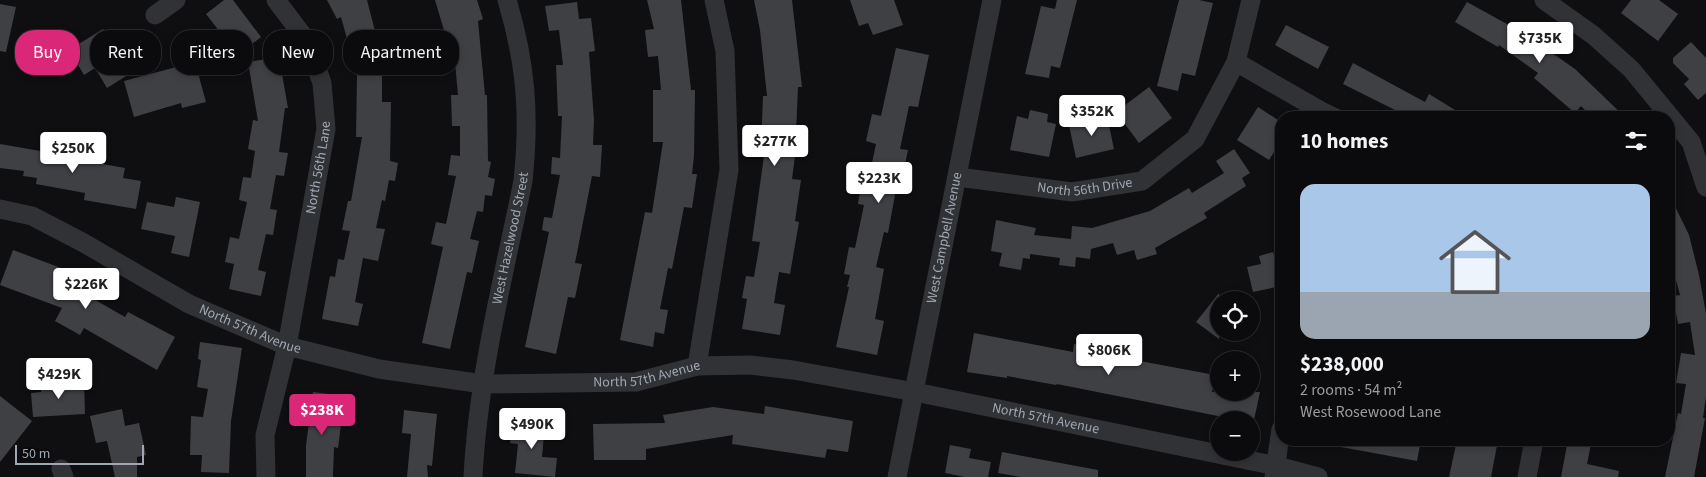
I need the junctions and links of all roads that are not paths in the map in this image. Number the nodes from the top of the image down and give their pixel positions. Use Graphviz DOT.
graph roads {
  1 [pos="176,0"];
  2 [pos="276,0"];
  3 [pos="507,0"];
  4 [pos="714,0"];
  5 [pos="992,0"];
  6 [pos="1251,0"];
  7 [pos="1544,0"];
  8 [pos="155,15"];
  9 [pos="1236,62"];
  10 [pos="1321,111"];
  11 [pos="1673,111"];
  12 [pos="1675,113"];
  13 [pos="1699,137"];
  14 [pos="958,177"];
  15 [pos="1706,187"];
  16 [pos="0,209"];
  17 [pos="287,346"];
  18 [pos="697,366"];
  19 [pos="483,384"];
  20 [pos="916,392"];
  21 [pos="1279,446"];
  22 [pos="1533,446"];
  23 [pos="1275,472"];
  24 [pos="266,477"];
  25 [pos="473,477"];
  26 [pos="897,477"];
  27 [pos="1318,477"];
  28 [pos="1527,477"];
  1 -- 8 [label="street"];
  2 -- 17 [label="street, North 56th Lane"];
  3 -- 19 [label="street, West Hazelwood Street"];
  4 -- 18 [label="street"];
  5 -- 14 [label="street, West Campbell Avenue"];
  6 -- 9 [label="street, North 56th Drive"];
  7 -- 11 [label="street"];
  9 -- 10 [label="street"];
  9 -- 14 [label="street, North 56th Drive"];
  12 -- 13 [label="street"];
  13 -- 15 [label="street"];
  14 -- 20 [label="street, West Campbell Avenue"];
  16 -- 17 [label="street, North 57th Avenue"];
  17 -- 19 [label="street, North 57th Avenue"];
  17 -- 24 [label="street, North 56th Lane"];
  18 -- 19 [label="street, North 57th Avenue"];
  18 -- 20 [label="street, North 57th Avenue"];
  19 -- 25 [label="street, West Hazelwood Street"];
  20 -- 23 [label="street, North 57th Avenue"];
  20 -- 26 [label="street, West Campbell Avenue"];
  21 -- 23 [label="street"];
  22 -- 28 [label="street"];
  23 -- 27 [label="street, North 57th Avenue"];
}
